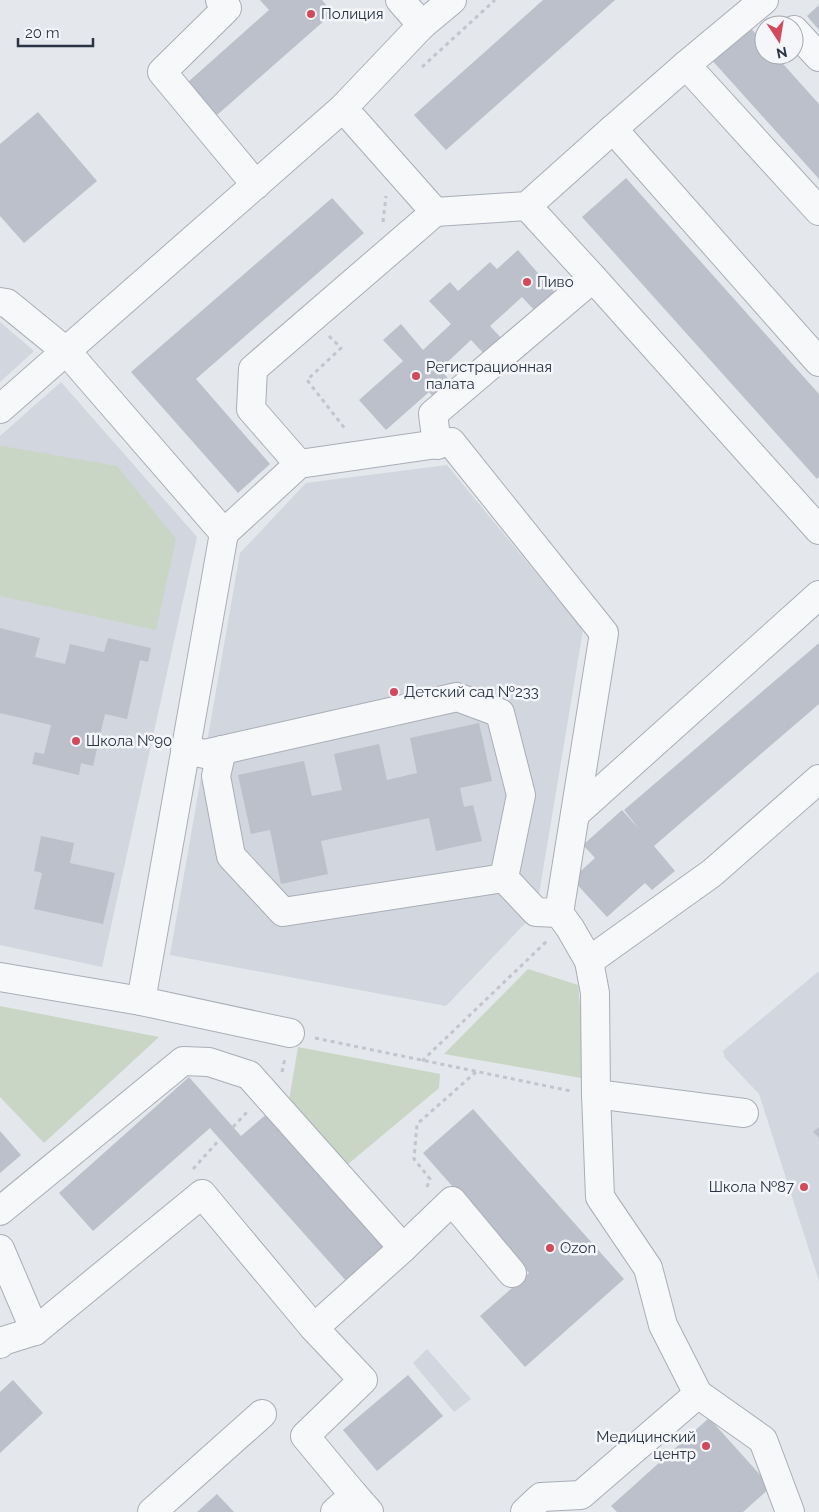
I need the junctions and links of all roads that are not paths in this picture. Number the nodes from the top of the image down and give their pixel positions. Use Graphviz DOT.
graph roads {
  1 [pos="220,0"];
  2 [pos="400,0"];
  3 [pos="452,0"];
  4 [pos="766,0"];
  5 [pos="780,15"];
  6 [pos="422,25"];
  7 [pos="804,41"];
  8 [pos="819,57"];
  9 [pos="686,66"];
  10 [pos="344,108"];
  11 [pos="613,129"];
  12 [pos="256,185"];
  13 [pos="527,206"];
  14 [pos="819,211"];
  15 [pos="435,212"];
  16 [pos="593,278"];
  17 [pos="0,302"];
  18 [pos="67,352"];
  19 [pos="819,362"];
  20 [pos="0,409"];
  21 [pos="437,444"];
  22 [pos="299,464"];
  23 [pos="819,530"];
  24 [pos="224,533"];
  25 [pos="819,595"];
  26 [pos="185,750"];
  27 [pos="222,750"];
  28 [pos="819,779"];
  29 [pos="575,814"];
  30 [pos="504,878"];
  31 [pos="563,918"];
  32 [pos="589,961"];
  33 [pos="0,977"];
  34 [pos="141,1001"];
  35 [pos="290,1033"];
  36 [pos="596,1094"];
  37 [pos="744,1114"];
  38 [pos="0,1211"];
  39 [pos="403,1248"];
  40 [pos="0,1249"];
  41 [pos="512,1273"];
  42 [pos="314,1328"];
  43 [pos="35,1331"];
  44 [pos="0,1344"];
  45 [pos="698,1394"];
  46 [pos="262,1414"];
  47 [pos="353,1506"];
  48 [pos="152,1512"];
  49 [pos="524,1512"];
  50 [pos="790,1512"];
  1 -- 12 [label="street"];
  2 -- 6 [label="street"];
  3 -- 6 [label="street"];
  4 -- 5 [label="street"];
  4 -- 9 [label="street"];
  6 -- 10 [label="street"];
  7 -- 8 [label="street"];
  9 -- 11 [label="street"];
  9 -- 14 [label="street"];
  10 -- 12 [label="street"];
  10 -- 15 [label="street"];
  11 -- 13 [label="street"];
  11 -- 19 [label="street"];
  12 -- 18 [label="street"];
  13 -- 15 [label="street"];
  13 -- 16 [label="street"];
  15 -- 22 [label="street"];
  16 -- 21 [label="street"];
  16 -- 23 [label="street"];
  17 -- 18 [label="street"];
  18 -- 20 [label="street"];
  18 -- 24 [label="street"];
  21 -- 22 [label="street"];
  21 -- 29 [label="street"];
  22 -- 24 [label="street"];
  24 -- 26 [label="street"];
  25 -- 29 [label="street"];
  26 -- 27 [label="street"];
  26 -- 34 [label="street"];
  27 -- 30 [label="street"];
  27 -- 30 [label="street"];
  28 -- 32 [label="street"];
  29 -- 31 [label="street"];
  30 -- 31 [label="street"];
  31 -- 32 [label="street"];
  32 -- 36 [label="street"];
  33 -- 34 [label="street"];
  34 -- 35 [label="street"];
  36 -- 37 [label="street"];
  36 -- 45 [label="street"];
  38 -- 39 [label="street"];
  39 -- 41 [label="street"];
  39 -- 42 [label="street"];
  40 -- 43 [label="street"];
  42 -- 43 [label="street"];
  42 -- 47 [label="street"];
  43 -- 44 [label="street"];
  45 -- 49 [label="street"];
  45 -- 50 [label="street"];
  46 -- 48 [label="street"];
}
